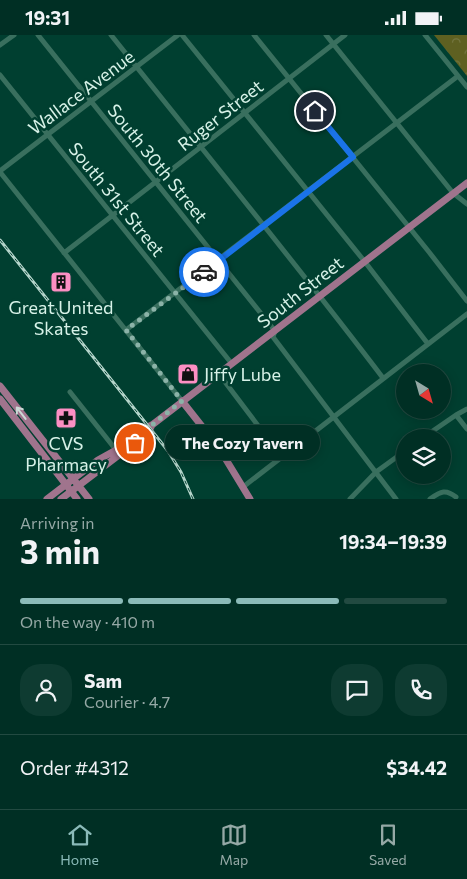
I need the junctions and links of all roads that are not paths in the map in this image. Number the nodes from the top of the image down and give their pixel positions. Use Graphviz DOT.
graph roads {
  1 [pos="14,35"];
  2 [pos="38,35"];
  3 [pos="111,35"];
  4 [pos="178,35"];
  5 [pos="182,35"];
  6 [pos="254,35"];
  7 [pos="326,35"];
  8 [pos="345,35"];
  9 [pos="425,35"];
  10 [pos="334,44"];
  11 [pos="0,45"];
  12 [pos="136,67"];
  13 [pos="0,75"];
  14 [pos="458,76"];
  15 [pos="289,78"];
  16 [pos="467,87"];
  17 [pos="91,101"];
  18 [pos="245,113"];
  19 [pos="398,123"];
  20 [pos="48,135"];
  21 [pos="200,147"];
  22 [pos="353,157"];
  23 [pos="0,171"];
  24 [pos="156,182"];
  25 [pos="467,183"];
  26 [pos="308,191"];
  27 [pos="453,193"];
  28 [pos="467,204"];
  29 [pos="112,215"];
  30 [pos="264,225"];
  31 [pos="409,228"];
  32 [pos="64,253"];
  33 [pos="219,260"];
  34 [pos="365,262"];
  35 [pos="174,293"];
  36 [pos="320,296"];
  37 [pos="467,301"];
  38 [pos="467,314"];
  39 [pos="126,330"];
  40 [pos="275,331"];
  41 [pos="428,344"];
  42 [pos="232,364"];
  43 [pos="219,374"];
  44 [pos="383,378"];
  45 [pos="0,386"];
  46 [pos="70,392"];
  47 [pos="0,399"];
  48 [pos="182,401"];
  49 [pos="467,409"];
  50 [pos="456,415"];
  51 [pos="334,417"];
  52 [pos="152,425"];
  53 [pos="436,429"];
  54 [pos="467,429"];
  55 [pos="116,451"];
  56 [pos="282,456"];
  57 [pos="396,458"];
  58 [pos="376,472"];
  59 [pos="74,479"];
  60 [pos="66,485"];
  61 [pos="79,485"];
  62 [pos="243,487"];
  63 [pos="71,491"];
  64 [pos="456,497"];
  65 [pos="47,499"];
  66 [pos="61,499"];
  67 [pos="77,499"];
  68 [pos="89,499"];
  69 [pos="250,499"];
  70 [pos="350,499"];
  71 [pos="396,499"];
  72 [pos="430,499"];
  1 -- 11 [label="street"];
  2 -- 17 [label="street, South 30th Street"];
  3 -- 12 [label="street"];
  4 -- 12 [label="street, Wallace Avenue"];
  5 -- 18 [label="street"];
  6 -- 15 [label="street"];
  7 -- 10 [label="street"];
  8 -- 10 [label="street, Ruger Street"];
  9 -- 14 [label="street"];
  10 -- 15 [label="street, Ruger Street"];
  10 -- 19 [label="street"];
  12 -- 17 [label="street, Wallace Avenue"];
  12 -- 21 [label="street"];
  13 -- 20 [label="street, South 31st Street"];
  14 -- 16 [label="street"];
  14 -- 19 [label="street"];
  15 -- 18 [label="street, Ruger Street"];
  15 -- 22 [label="street"];
  17 -- 20 [label="street, Wallace Avenue"];
  17 -- 24 [label="street, South 30th Street"];
  18 -- 21 [label="street, Ruger Street"];
  18 -- 26 [label="street"];
  19 -- 22 [label="street"];
  19 -- 27 [label="street"];
  20 -- 23 [label="street, Wallace Avenue"];
  20 -- 29 [label="street, South 31st Street"];
  21 -- 24 [label="street, Ruger Street"];
  21 -- 30 [label="street"];
  22 -- 26 [label="street"];
  22 -- 31 [label="street"];
  23 -- 32 [label="street"];
  24 -- 29 [label="street, Ruger Street"];
  24 -- 33 [label="street, South 30th Street"];
  25 -- 27 [label="main road, South Street"];
  26 -- 30 [label="street"];
  26 -- 34 [label="street"];
  27 -- 28 [label="street"];
  27 -- 31 [label="main road, South Street"];
  29 -- 32 [label="street, Ruger Street"];
  29 -- 35 [label="street, South 31st Street"];
  30 -- 33 [label="street"];
  30 -- 36 [label="street"];
  31 -- 34 [label="main road, South Street"];
  31 -- 37 [label="street"];
  32 -- 39 [label="street"];
  33 -- 35 [label="street"];
  33 -- 40 [label="street, South 30th Street"];
  34 -- 36 [label="main road, South Street"];
  34 -- 41 [label="street"];
  35 -- 39 [label="street"];
  35 -- 42 [label="street, South 31st Street"];
  36 -- 40 [label="main road, South Street"];
  36 -- 44 [label="street"];
  38 -- 41 [label="street"];
  39 -- 48 [label="street"];
  40 -- 42 [label="main road, South Street"];
  40 -- 51 [label="street, South 30th Street"];
  41 -- 44 [label="street"];
  42 -- 43 [label="main road, South Street"];
  43 -- 48 [label="main road, South Street"];
  43 -- 56 [label="street"];
  44 -- 51 [label="street"];
  59 -- 45 [label="main road, one-way"];
  46 -- 55 [label="street"];
  47 -- 60 [label="main road"];
  48 -- 52 [label="main road, South Street"];
  48 -- 62 [label="main road"];
  49 -- 50 [label="street"];
  50 -- 53 [label="street"];
  50 -- 54 [label="street"];
  51 -- 56 [label="street"];
  51 -- 58 [label="street, South 30th Street"];
  52 -- 55 [label="main road, South Street"];
  52 -- 61 [label="main road, South Street"];
  55 -- 59 [label="main road, South Street"];
  56 -- 62 [label="street"];
  57 -- 58 [label="street"];
  58 -- 70 [label="street"];
  58 -- 71 [label="street, South 30th Street"];
  59 -- 60 [label="main road, South Street"];
  59 -- 61 [label="main road"];
  60 -- 63 [label="main road"];
  60 -- 65 [label="main road, South Street"];
  61 -- 63 [label="main road, South Street"];
  61 -- 68 [label="main road"];
  62 -- 69 [label="main road"];
  63 -- 66 [label="main road, South Street"];
  63 -- 67 [label="main road"];
  64 -- 72 [label="street"];
}
